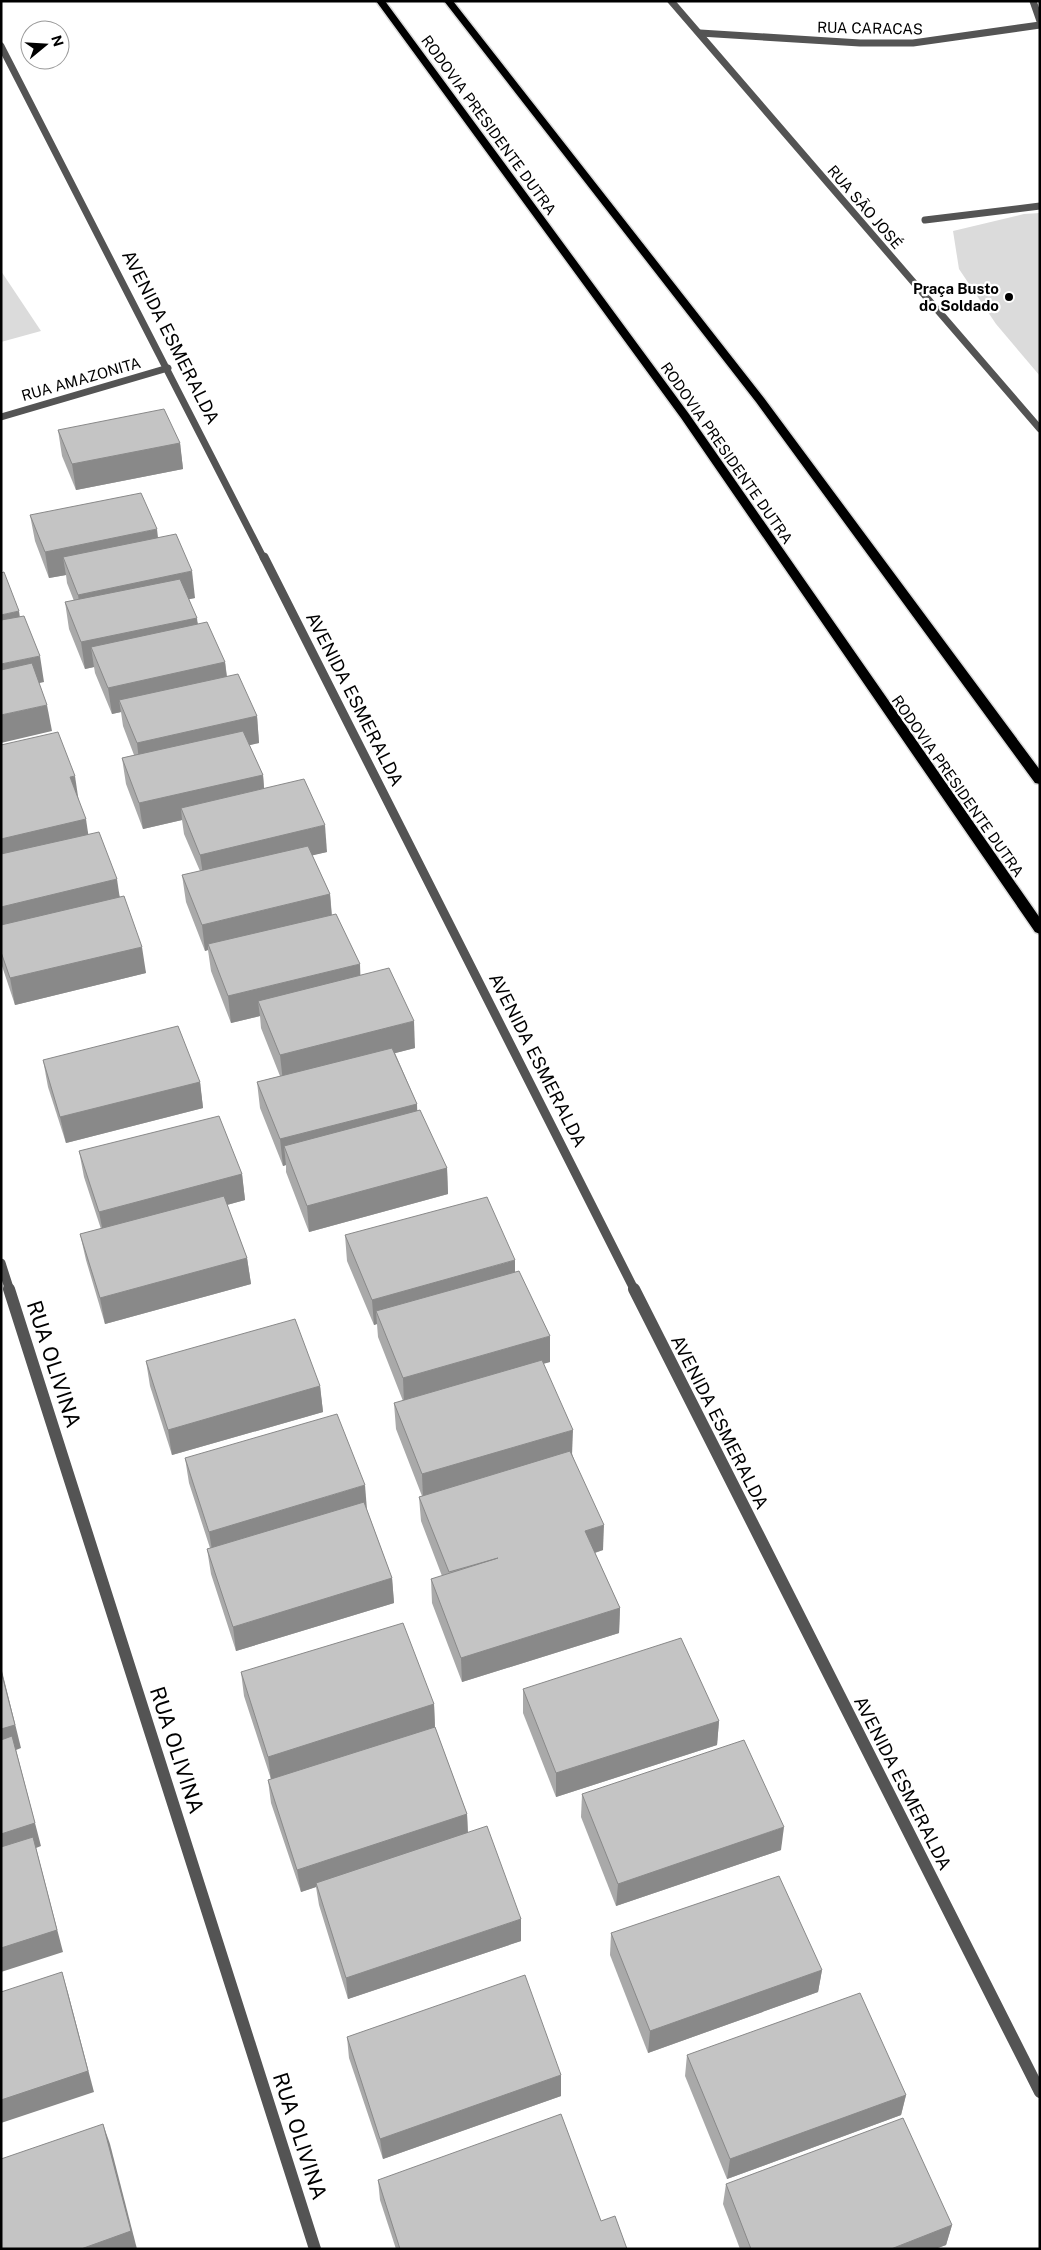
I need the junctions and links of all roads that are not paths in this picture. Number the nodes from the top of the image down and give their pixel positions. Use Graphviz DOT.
graph roads {
  1 [pos="380,1"];
  2 [pos="448,1"];
  3 [pos="671,1"];
  4 [pos="1033,1"];
  5 [pos="1040,21"];
  6 [pos="1040,25"];
  7 [pos="700,33"];
  8 [pos="1,46"];
  9 [pos="1040,206"];
  10 [pos="925,220"];
  11 [pos="168,368"];
  12 [pos="1,417"];
  13 [pos="1040,429"];
  14 [pos="1040,780"];
  15 [pos="1040,929"];
  16 [pos="1,1263"];
  17 [pos="1040,2092"];
  18 [pos="315,2249"];
  1 -- 15 [label="highway, RODOVIA PRESIDENTE DUTRA"];
  2 -- 14 [label="highway"];
  3 -- 7 [label="street, RUA SÃO JOSÉ"];
  4 -- 5 [label="street"];
  6 -- 7 [label="street, RUA CARACAS"];
  7 -- 13 [label="street, RUA SÃO JOSÉ"];
  8 -- 11 [label="street, AVENIDA ESMERALDA"];
  9 -- 10 [label="street"];
  11 -- 12 [label="street, RUA AMAZONITA"];
  11 -- 17 [label="street, AVENIDA ESMERALDA"];
  16 -- 18 [label="street, RUA OLIVINA"];
}
